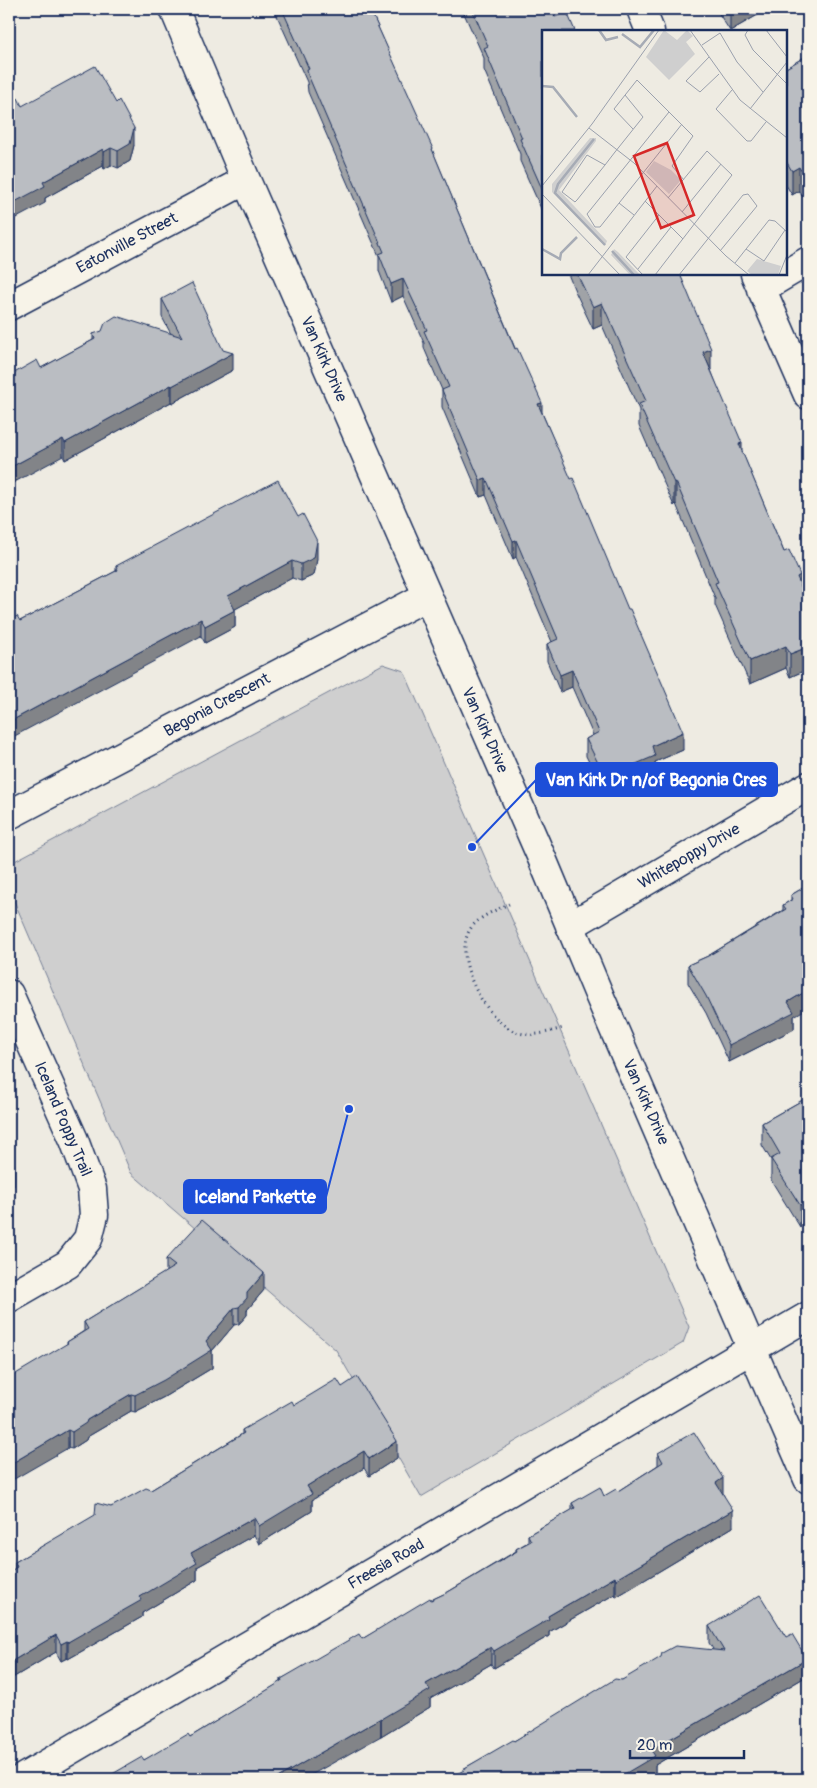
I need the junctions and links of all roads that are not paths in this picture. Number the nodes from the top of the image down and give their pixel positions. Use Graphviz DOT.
graph roads {
  1 [pos="174,9"];
  2 [pos="641,9"];
  3 [pos="650,30"];
  4 [pos="246,180"];
  5 [pos="808,261"];
  6 [pos="787,269"];
  7 [pos="773,275"];
  8 [pos="758,281"];
  9 [pos="9,306"];
  10 [pos="808,395"];
  11 [pos="426,596"];
  12 [pos="808,786"];
  13 [pos="9,815"];
  14 [pos="570,926"];
  15 [pos="9,994"];
  16 [pos="9,1298"];
  17 [pos="808,1316"];
  18 [pos="752,1350"];
  19 [pos="808,1479"];
  20 [pos="20,1779"];
  1 -- 4 [label="street, Van Kirk Drive"];
  2 -- 3 [label="street"];
  4 -- 9 [label="street, Eatonville Street"];
  4 -- 11 [label="street, Van Kirk Drive"];
  5 -- 6 [label="street"];
  7 -- 8 [label="street"];
  8 -- 10 [label="street"];
  11 -- 13 [label="street, Begonia Crescent"];
  11 -- 14 [label="street, Van Kirk Drive"];
  12 -- 14 [label="street, Whitepoppy Drive"];
  14 -- 18 [label="street, Van Kirk Drive"];
  15 -- 16 [label="street, Iceland Poppy Trail"];
  17 -- 18 [label="street, Freesia Road"];
  18 -- 19 [label="street, Van Kirk Drive"];
  18 -- 20 [label="street, Freesia Road"];
}
